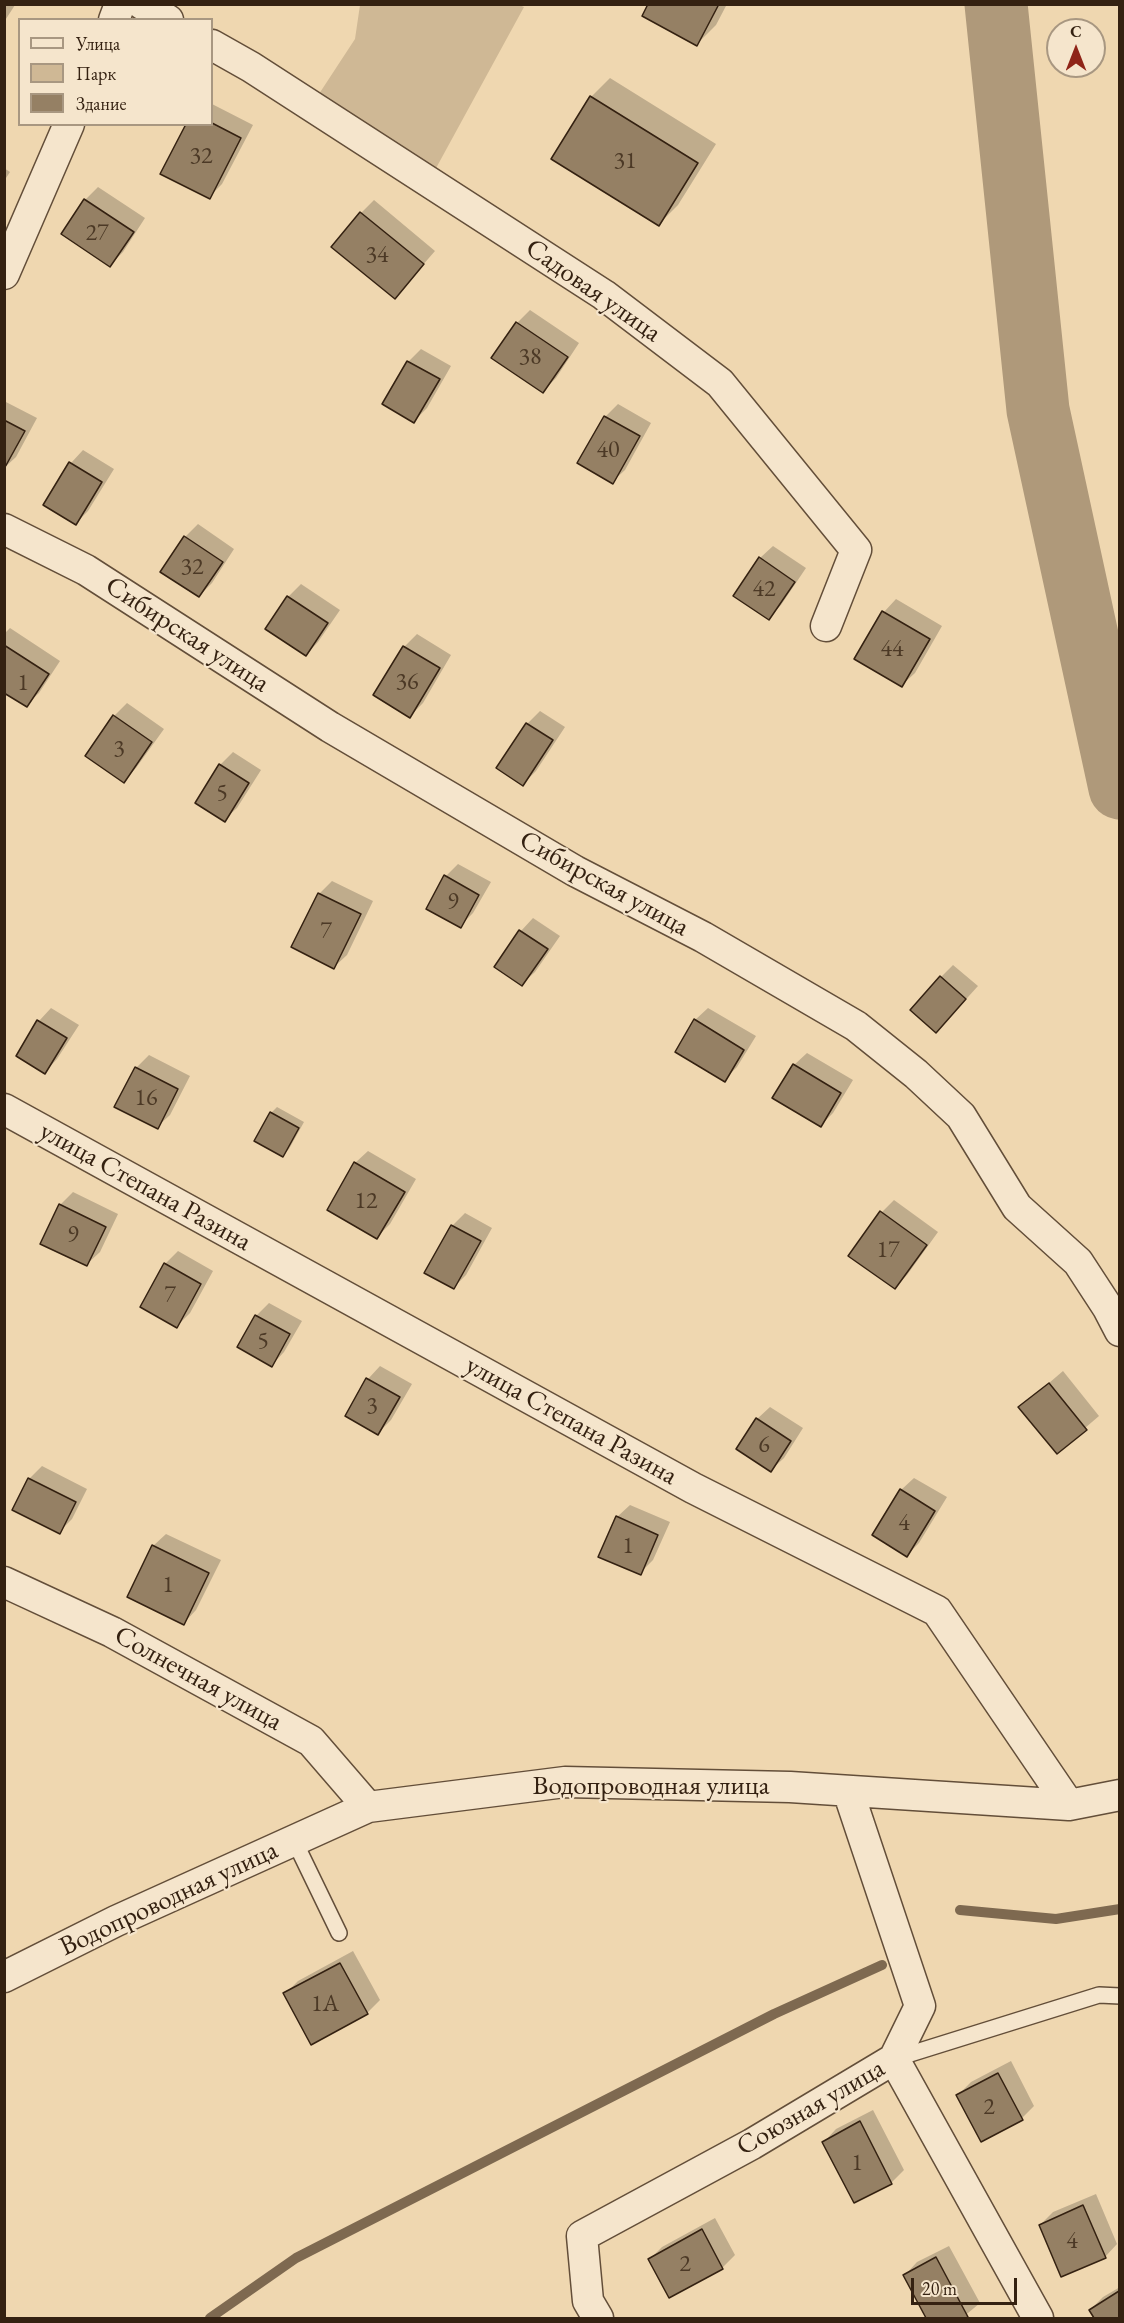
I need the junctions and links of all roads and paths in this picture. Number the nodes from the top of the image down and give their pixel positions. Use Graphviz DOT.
graph roads {
  1 [pos="142,4"];
  2 [pos="165,18"];
  3 [pos="213,46"];
  4 [pos="68,126"];
  5 [pos="4,274"];
  6 [pos="4,529"];
  7 [pos="826,626"];
  8 [pos="4,1109"];
  9 [pos="1119,1331"];
  10 [pos="4,1582"];
  11 [pos="848,1791"];
  12 [pos="1119,1795"];
  13 [pos="1069,1805"];
  14 [pos="368,1807"];
  15 [pos="294,1840"];
  16 [pos="339,1933"];
  17 [pos="4,1977"];
  18 [pos="1119,1996"];
  19 [pos="894,2060"];
  20 [pos="598,2319"];
  21 [pos="1038,2319"];
  1 -- 2 [label="street"];
  3 -- 7 [label="street, Садовая улица"];
  4 -- 5 [label="street"];
  6 -- 9 [label="street, Сибирская улица"];
  8 -- 13 [label="street, улица Степана Разина"];
  10 -- 14 [label="street, Солнечная улица"];
  11 -- 13 [label="street, Водопроводная улица"];
  11 -- 14 [label="street, Водопроводная улица"];
  11 -- 19 [label="street, Союзная улица"];
  12 -- 13 [label="street, Водопроводная улица"];
  14 -- 15 [label="street, Водопроводная улица"];
  15 -- 16 [label="lane"];
  15 -- 17 [label="street, Водопроводная улица"];
  18 -- 19 [label="lane"];
  19 -- 20 [label="street, Союзная улица"];
  19 -- 21 [label="street"];
}
